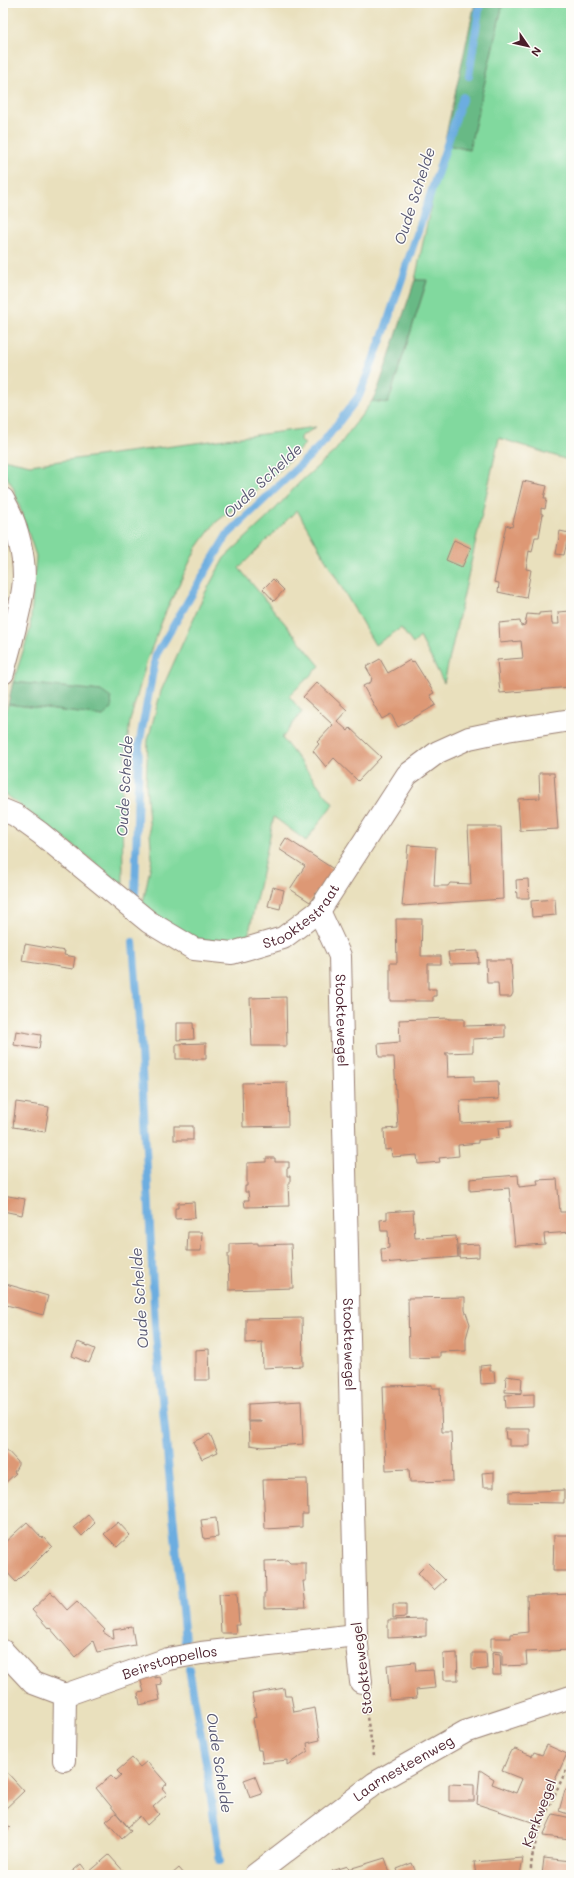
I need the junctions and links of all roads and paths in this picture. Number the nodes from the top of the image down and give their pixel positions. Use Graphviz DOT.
graph roads {
  1 [pos="3,499"];
  2 [pos="3,673"];
  3 [pos="571,720"];
  4 [pos="3,810"];
  5 [pos="319,911"];
  6 [pos="356,1635"];
  7 [pos="3,1651"];
  8 [pos="360,1682"];
  9 [pos="65,1695"];
  10 [pos="571,1697"];
  11 [pos="64,1760"];
  12 [pos="571,1760"];
  13 [pos="379,1780"];
  14 [pos="255,1875"];
  15 [pos="531,1875"];
  1 -- 2 [label="street"];
  3 -- 5 [label="street, Stooktestraat"];
  4 -- 5 [label="street, Stooktestraat"];
  5 -- 6 [label="street, Stooktewegel"];
  6 -- 8 [label="street, Stooktewegel"];
  6 -- 9 [label="street, Beirstoppellos"];
  7 -- 9 [label="street"];
  8 -- 13 [label="path, Stooktewegel"];
  9 -- 11 [label="street"];
  10 -- 13 [label="street, Laarnesteenweg"];
  12 -- 15 [label="path, Kerkwegel"];
  13 -- 14 [label="street, Laarnesteenweg"];
}
